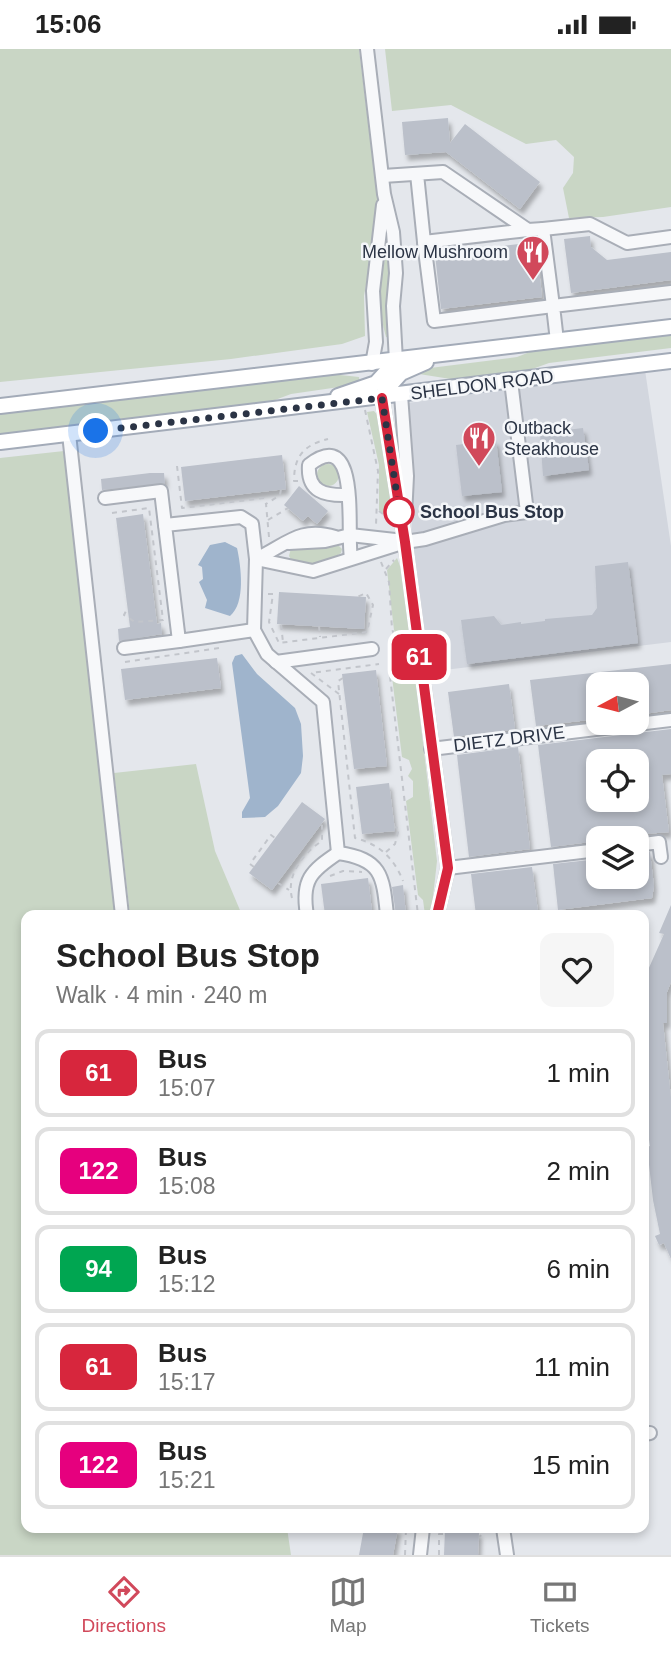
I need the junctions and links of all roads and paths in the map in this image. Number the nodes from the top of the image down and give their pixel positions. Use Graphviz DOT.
graph roads {
  1 [pos="367,49"];
  2 [pos="417,174"];
  3 [pos="383,176"];
  4 [pos="384,194"];
  5 [pos="543,229"];
  6 [pos="528,230"];
  7 [pos="671,237"];
  8 [pos="425,242"];
  9 [pos="671,292"];
  10 [pos="553,306"];
  11 [pos="671,327"];
  12 [pos="557,341"];
  13 [pos="440,355"];
  14 [pos="396,361"];
  15 [pos="671,361"];
  16 [pos="372,364"];
  17 [pos="511,381"];
  18 [pos="401,395"];
  19 [pos="382,398"];
  20 [pos="314,405"];
  21 [pos="0,406"];
  22 [pos="365,410"];
  23 [pos="69,434"];
  24 [pos="328,439"];
  25 [pos="0,442"];
  26 [pos="177,466"];
  27 [pos="302,480"];
  28 [pos="281,489"];
  29 [pos="348,495"];
  30 [pos="105,498"];
  31 [pos="266,504"];
  32 [pos="288,508"];
  33 [pos="378,510"];
  34 [pos="112,513"];
  35 [pos="144,520"];
  36 [pos="150,520"];
  37 [pos="267,520"];
  38 [pos="392,523"];
  39 [pos="165,526"];
  40 [pos="376,530"];
  41 [pos="351,534"];
  42 [pos="405,542"];
  43 [pos="282,544"];
  44 [pos="379,554"];
  45 [pos="351,557"];
  46 [pos="256,559"];
  47 [pos="156,562"];
  48 [pos="150,563"];
  49 [pos="289,568"];
  50 [pos="264,593"];
  51 [pos="357,597"];
  52 [pos="155,604"];
  53 [pos="161,604"];
  54 [pos="127,609"];
  55 [pos="281,625"];
  56 [pos="319,626"];
  57 [pos="254,630"];
  58 [pos="320,638"];
  59 [pos="179,641"];
  60 [pos="283,643"];
  61 [pos="124,647"];
  62 [pos="372,649"];
  63 [pos="137,660"];
  64 [pos="276,662"];
  65 [pos="379,664"];
  66 [pos="138,667"];
  67 [pos="343,678"];
  68 [pos="339,694"];
  69 [pos="671,720"];
  70 [pos="431,749"];
  71 [pos="321,824"];
  72 [pos="394,827"];
  73 [pos="275,838"];
  74 [pos="649,843"];
  75 [pos="586,851"];
  76 [pos="338,853"];
  77 [pos="385,853"];
  78 [pos="661,857"];
  79 [pos="254,867"];
  80 [pos="448,868"];
  81 [pos="370,871"];
  82 [pos="403,881"];
  83 [pos="278,883"];
  84 [pos="332,883"];
  85 [pos="290,891"];
  86 [pos="293,899"];
  87 [pos="121,910"];
  88 [pos="304,910"];
  89 [pos="386,910"];
  90 [pos="417,910"];
  91 [pos="438,910"];
  92 [pos="406,1533"];
  93 [pos="422,1533"];
  94 [pos="482,1533"];
  95 [pos="504,1533"];
  96 [pos="445,1534"];
  97 [pos="479,1537"];
  98 [pos="405,1555"];
  99 [pos="420,1555"];
  100 [pos="439,1555"];
  101 [pos="507,1555"];
  1 -- 3 [label="street"];
  2 -- 3 [label="street"];
  2 -- 6 [label="street"];
  2 -- 8 [label="street"];
  3 -- 4 [label="street"];
  4 -- 14 [label="street"];
  4 -- 16 [label="street"];
  5 -- 6 [label="street"];
  5 -- 7 [label="street"];
  5 -- 10 [label="street"];
  6 -- 8 [label="street"];
  8 -- 10 [label="street"];
  9 -- 10 [label="street"];
  10 -- 12 [label="street"];
  11 -- 12 [label="main road, SHELDON ROAD"];
  12 -- 13 [label="main road, SHELDON ROAD"];
  13 -- 14 [label="main road, SHELDON ROAD"];
  13 -- 19 [label="main road"];
  14 -- 16 [label="main road, SHELDON ROAD"];
  14 -- 20 [label="main road"];
  15 -- 17 [label="main road, SHELDON ROAD"];
  16 -- 21 [label="main road, SHELDON ROAD"];
  17 -- 18 [label="main road, SHELDON ROAD"];
  17 -- 42 [label="street"];
  18 -- 19 [label="main road, SHELDON ROAD"];
  18 -- 42 [label="street"];
  19 -- 20 [label="main road, SHELDON ROAD"];
  19 -- 42 [label="street"];
  20 -- 23 [label="main road, SHELDON ROAD"];
  22 -- 33 [label="path"];
  23 -- 25 [label="main road, SHELDON ROAD"];
  23 -- 87 [label="street"];
  24 -- 27 [label="path"];
  26 -- 31 [label="path"];
  28 -- 31 [label="path"];
  29 -- 41 [label="street"];
  30 -- 39 [label="street"];
  31 -- 37 [label="path"];
  32 -- 37 [label="path"];
  33 -- 38 [label="path"];
  33 -- 40 [label="path"];
  34 -- 36 [label="path"];
  35 -- 36 [label="path"];
  36 -- 47 [label="path"];
  37 -- 43 [label="path"];
  39 -- 46 [label="street"];
  39 -- 59 [label="street"];
  41 -- 42 [label="street"];
  41 -- 43 [label="street"];
  41 -- 45 [label="street"];
  42 -- 45 [label="street"];
  42 -- 70 [label="street"];
  43 -- 46 [label="street"];
  43 -- 49 [label="street"];
  44 -- 90 [label="path"];
  45 -- 49 [label="street"];
  46 -- 49 [label="street"];
  46 -- 57 [label="street"];
  47 -- 48 [label="path"];
  47 -- 53 [label="path"];
  50 -- 60 [label="path"];
  51 -- 58 [label="path"];
  52 -- 53 [label="path"];
  53 -- 54 [label="path"];
  55 -- 60 [label="path"];
  56 -- 58 [label="path"];
  57 -- 59 [label="street"];
  57 -- 64 [label="street"];
  58 -- 60 [label="path"];
  59 -- 61 [label="street"];
  62 -- 64 [label="street"];
  63 -- 66 [label="path"];
  64 -- 76 [label="street"];
  65 -- 68 [label="path"];
  67 -- 68 [label="path"];
  68 -- 77 [label="path"];
  69 -- 70 [label="street, DIETZ DRIVE"];
  70 -- 80 [label="street"];
  71 -- 85 [label="path"];
  72 -- 77 [label="path"];
  73 -- 79 [label="path"];
  74 -- 78 [label="street"];
  75 -- 80 [label="street"];
  76 -- 88 [label="street"];
  76 -- 89 [label="street"];
  77 -- 82 [label="path"];
  80 -- 91 [label="street"];
  81 -- 84 [label="path"];
  83 -- 85 [label="path"];
  85 -- 86 [label="path"];
  92 -- 98 [label="path"];
  93 -- 99 [label="street"];
  94 -- 97 [label="path"];
  95 -- 101 [label="street"];
  96 -- 100 [label="path"];
}
